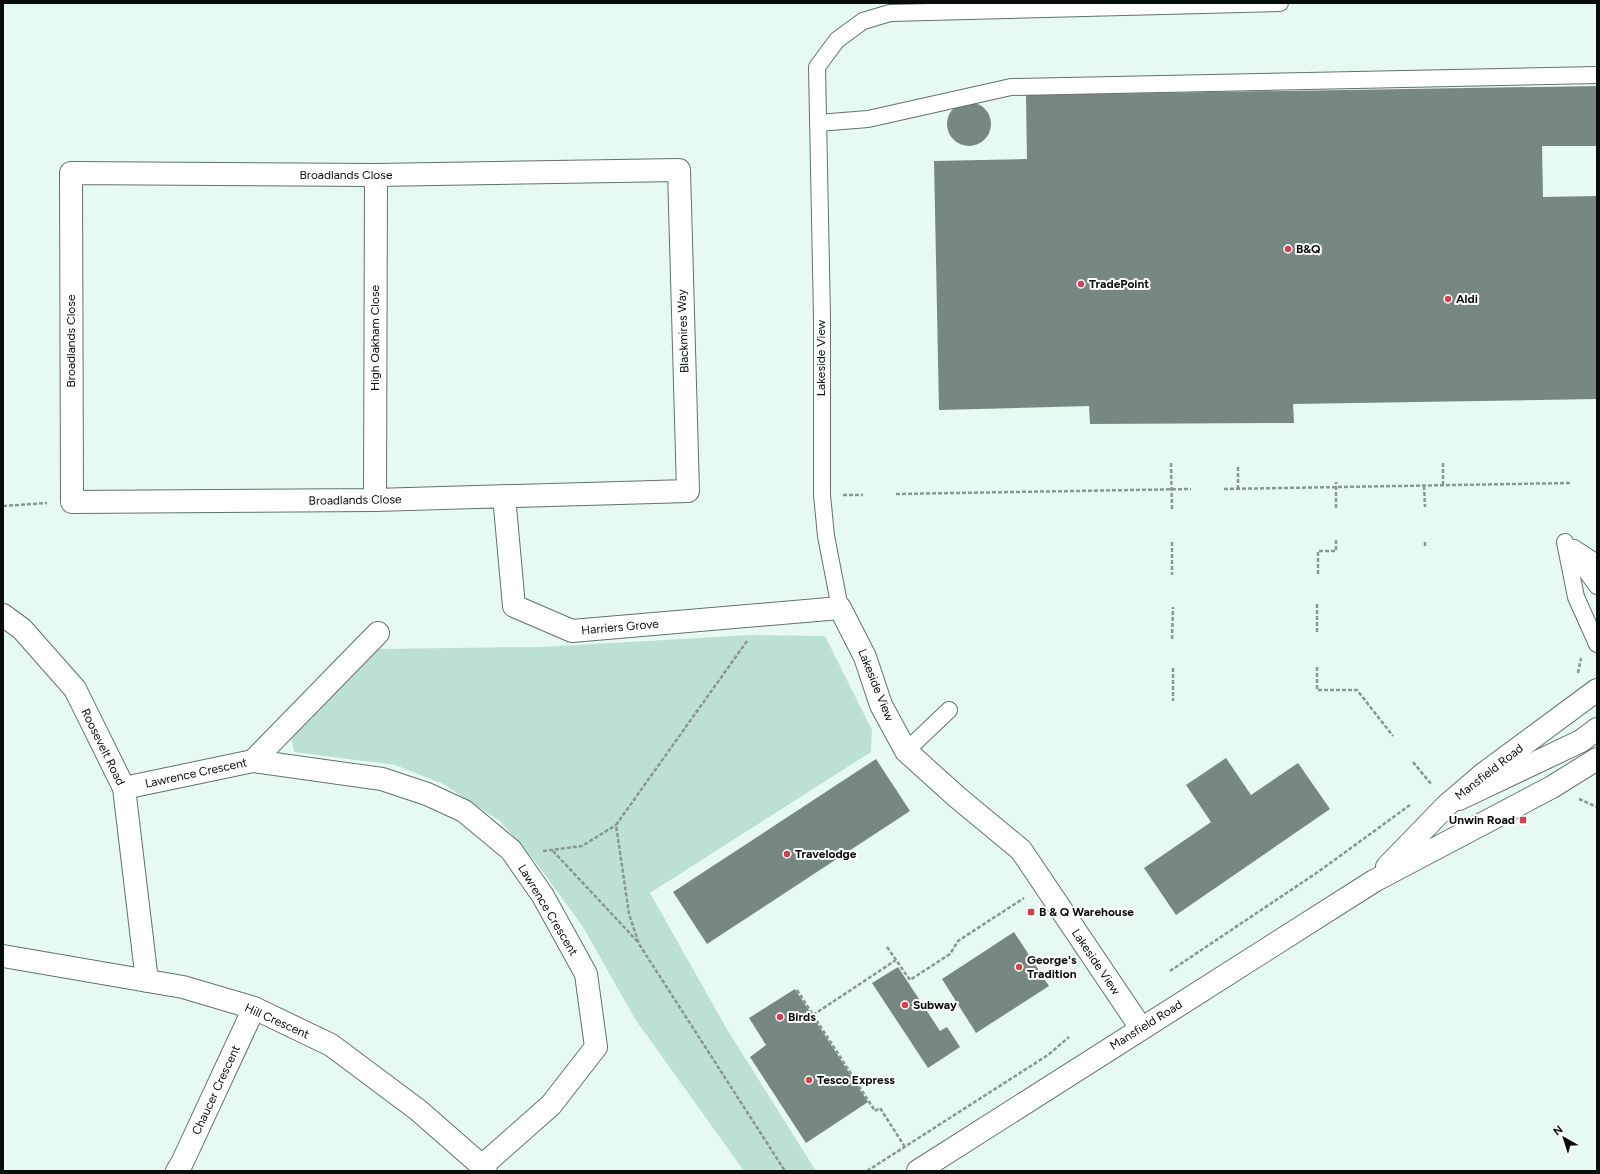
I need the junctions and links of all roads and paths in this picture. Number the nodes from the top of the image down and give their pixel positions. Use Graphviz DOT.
graph roads {
  1 [pos="1280,3"];
  2 [pos="1597,75"];
  3 [pos="818,123"];
  4 [pos="679,170"];
  5 [pos="376,175"];
  6 [pos="1443,462"];
  7 [pos="1171,463"];
  8 [pos="1238,465"];
  9 [pos="1336,482"];
  10 [pos="1570,484"];
  11 [pos="1443,485"];
  12 [pos="1424,486"];
  13 [pos="1336,487"];
  14 [pos="1238,488"];
  15 [pos="1224,489"];
  16 [pos="1172,490"];
  17 [pos="1191,490"];
  18 [pos="688,492"];
  19 [pos="896,494"];
  20 [pos="836,495"];
  21 [pos="863,495"];
  22 [pos="504,496"];
  23 [pos="375,500"];
  24 [pos="72,502"];
  25 [pos="3,506"];
  26 [pos="1424,506"];
  27 [pos="1336,508"];
  28 [pos="1172,510"];
  29 [pos="1336,540"];
  30 [pos="1172,542"];
  31 [pos="1425,542"];
  32 [pos="1565,542"];
  33 [pos="1425,546"];
  34 [pos="1597,563"];
  35 [pos="1172,574"];
  36 [pos="1318,574"];
  37 [pos="1597,586"];
  38 [pos="1317,604"];
  39 [pos="1173,607"];
  40 [pos="840,608"];
  41 [pos="3,615"];
  42 [pos="757,615"];
  43 [pos="1317,632"];
  44 [pos="378,633"];
  45 [pos="1172,639"];
  46 [pos="1597,644"];
  47 [pos="1582,651"];
  48 [pos="1317,667"];
  49 [pos="1173,668"];
  50 [pos="1574,678"];
  51 [pos="1597,690"];
  52 [pos="1173,701"];
  53 [pos="949,710"];
  54 [pos="1597,729"];
  55 [pos="1393,736"];
  56 [pos="906,751"];
  57 [pos="1597,759"];
  58 [pos="253,761"];
  59 [pos="1413,762"];
  60 [pos="1434,787"];
  61 [pos="124,788"];
  62 [pos="1414,802"];
  63 [pos="1447,805"];
  64 [pos="616,825"];
  65 [pos="512,851"];
  66 [pos="553,851"];
  67 [pos="1374,881"];
  68 [pos="1044,885"];
  69 [pos="639,944"];
  70 [pos="887,947"];
  71 [pos="3,956"];
  72 [pos="896,960"];
  73 [pos="1170,971"];
  74 [pos="147,981"];
  75 [pos="797,990"];
  76 [pos="254,1008"];
  77 [pos="813,1015"];
  78 [pos="1141,1028"];
  79 [pos="1069,1037"];
  80 [pos="905,1147"];
  81 [pos="484,1168"];
  82 [pos="176,1171"];
  83 [pos="785,1171"];
  84 [pos="867,1171"];
  85 [pos="918,1171"];
  1 -- 3 [label="lane, Lakeside View"];
  2 -- 3 [label="lane"];
  3 -- 40 [label="lane, Lakeside View"];
  4 -- 5 [label="street, Broadlands Close"];
  4 -- 18 [label="street, Blackmires Way"];
  5 -- 23 [label="street, High Oakham Close"];
  5 -- 24 [label="street, Broadlands Close"];
  6 -- 11 [label="path"];
  7 -- 16 [label="path"];
  8 -- 14 [label="path"];
  9 -- 13 [label="path"];
  10 -- 11 [label="path"];
  11 -- 12 [label="path"];
  12 -- 13 [label="path"];
  12 -- 26 [label="path"];
  13 -- 14 [label="path"];
  13 -- 27 [label="path"];
  14 -- 15 [label="path"];
  16 -- 17 [label="path"];
  16 -- 19 [label="path"];
  16 -- 28 [label="path"];
  18 -- 22 [label="street, Broadlands Close"];
  20 -- 21 [label="path"];
  22 -- 23 [label="street, Broadlands Close"];
  22 -- 42 [label="street, Harriers Grove"];
  23 -- 24 [label="street, Broadlands Close"];
  24 -- 25 [label="path"];
  29 -- 36 [label="path"];
  30 -- 35 [label="path"];
  31 -- 33 [label="path"];
  32 -- 34 [label="lane"];
  32 -- 37 [label="lane"];
  32 -- 46 [label="lane"];
  38 -- 43 [label="path"];
  39 -- 45 [label="path"];
  40 -- 42 [label="street, Harriers Grove"];
  40 -- 56 [label="street, Lakeside View"];
  41 -- 61 [label="street, Roosevelt Road"];
  42 -- 64 [label="path"];
  44 -- 58 [label="street"];
  47 -- 50 [label="path"];
  48 -- 55 [label="path"];
  49 -- 52 [label="path"];
  51 -- 63 [label="street, Mansfield Road"];
  53 -- 56 [label="lane"];
  54 -- 63 [label="street"];
  56 -- 68 [label="street, Lakeside View"];
  57 -- 67 [label="street, Mansfield Road"];
  58 -- 61 [label="street, Lawrence Crescent"];
  58 -- 65 [label="street, Lawrence Crescent"];
  59 -- 60 [label="path"];
  61 -- 74 [label="street, Roosevelt Road"];
  62 -- 73 [label="path"];
  63 -- 67 [label="street, Mansfield Road"];
  64 -- 66 [label="path"];
  64 -- 69 [label="path"];
  65 -- 66 [label="path"];
  65 -- 81 [label="street, Lawrence Crescent"];
  66 -- 69 [label="path"];
  67 -- 78 [label="street, Mansfield Road"];
  68 -- 72 [label="path"];
  68 -- 78 [label="street, Lakeside View"];
  69 -- 83 [label="path"];
  70 -- 72 [label="path"];
  71 -- 74 [label="street, Hill Crescent"];
  72 -- 77 [label="path"];
  74 -- 76 [label="street, Hill Crescent"];
  75 -- 77 [label="path"];
  76 -- 81 [label="street, Hill Crescent"];
  76 -- 82 [label="street, Chaucer Crescent"];
  77 -- 80 [label="path"];
  78 -- 85 [label="street, Mansfield Road"];
  79 -- 80 [label="path"];
  80 -- 84 [label="path"];
}
